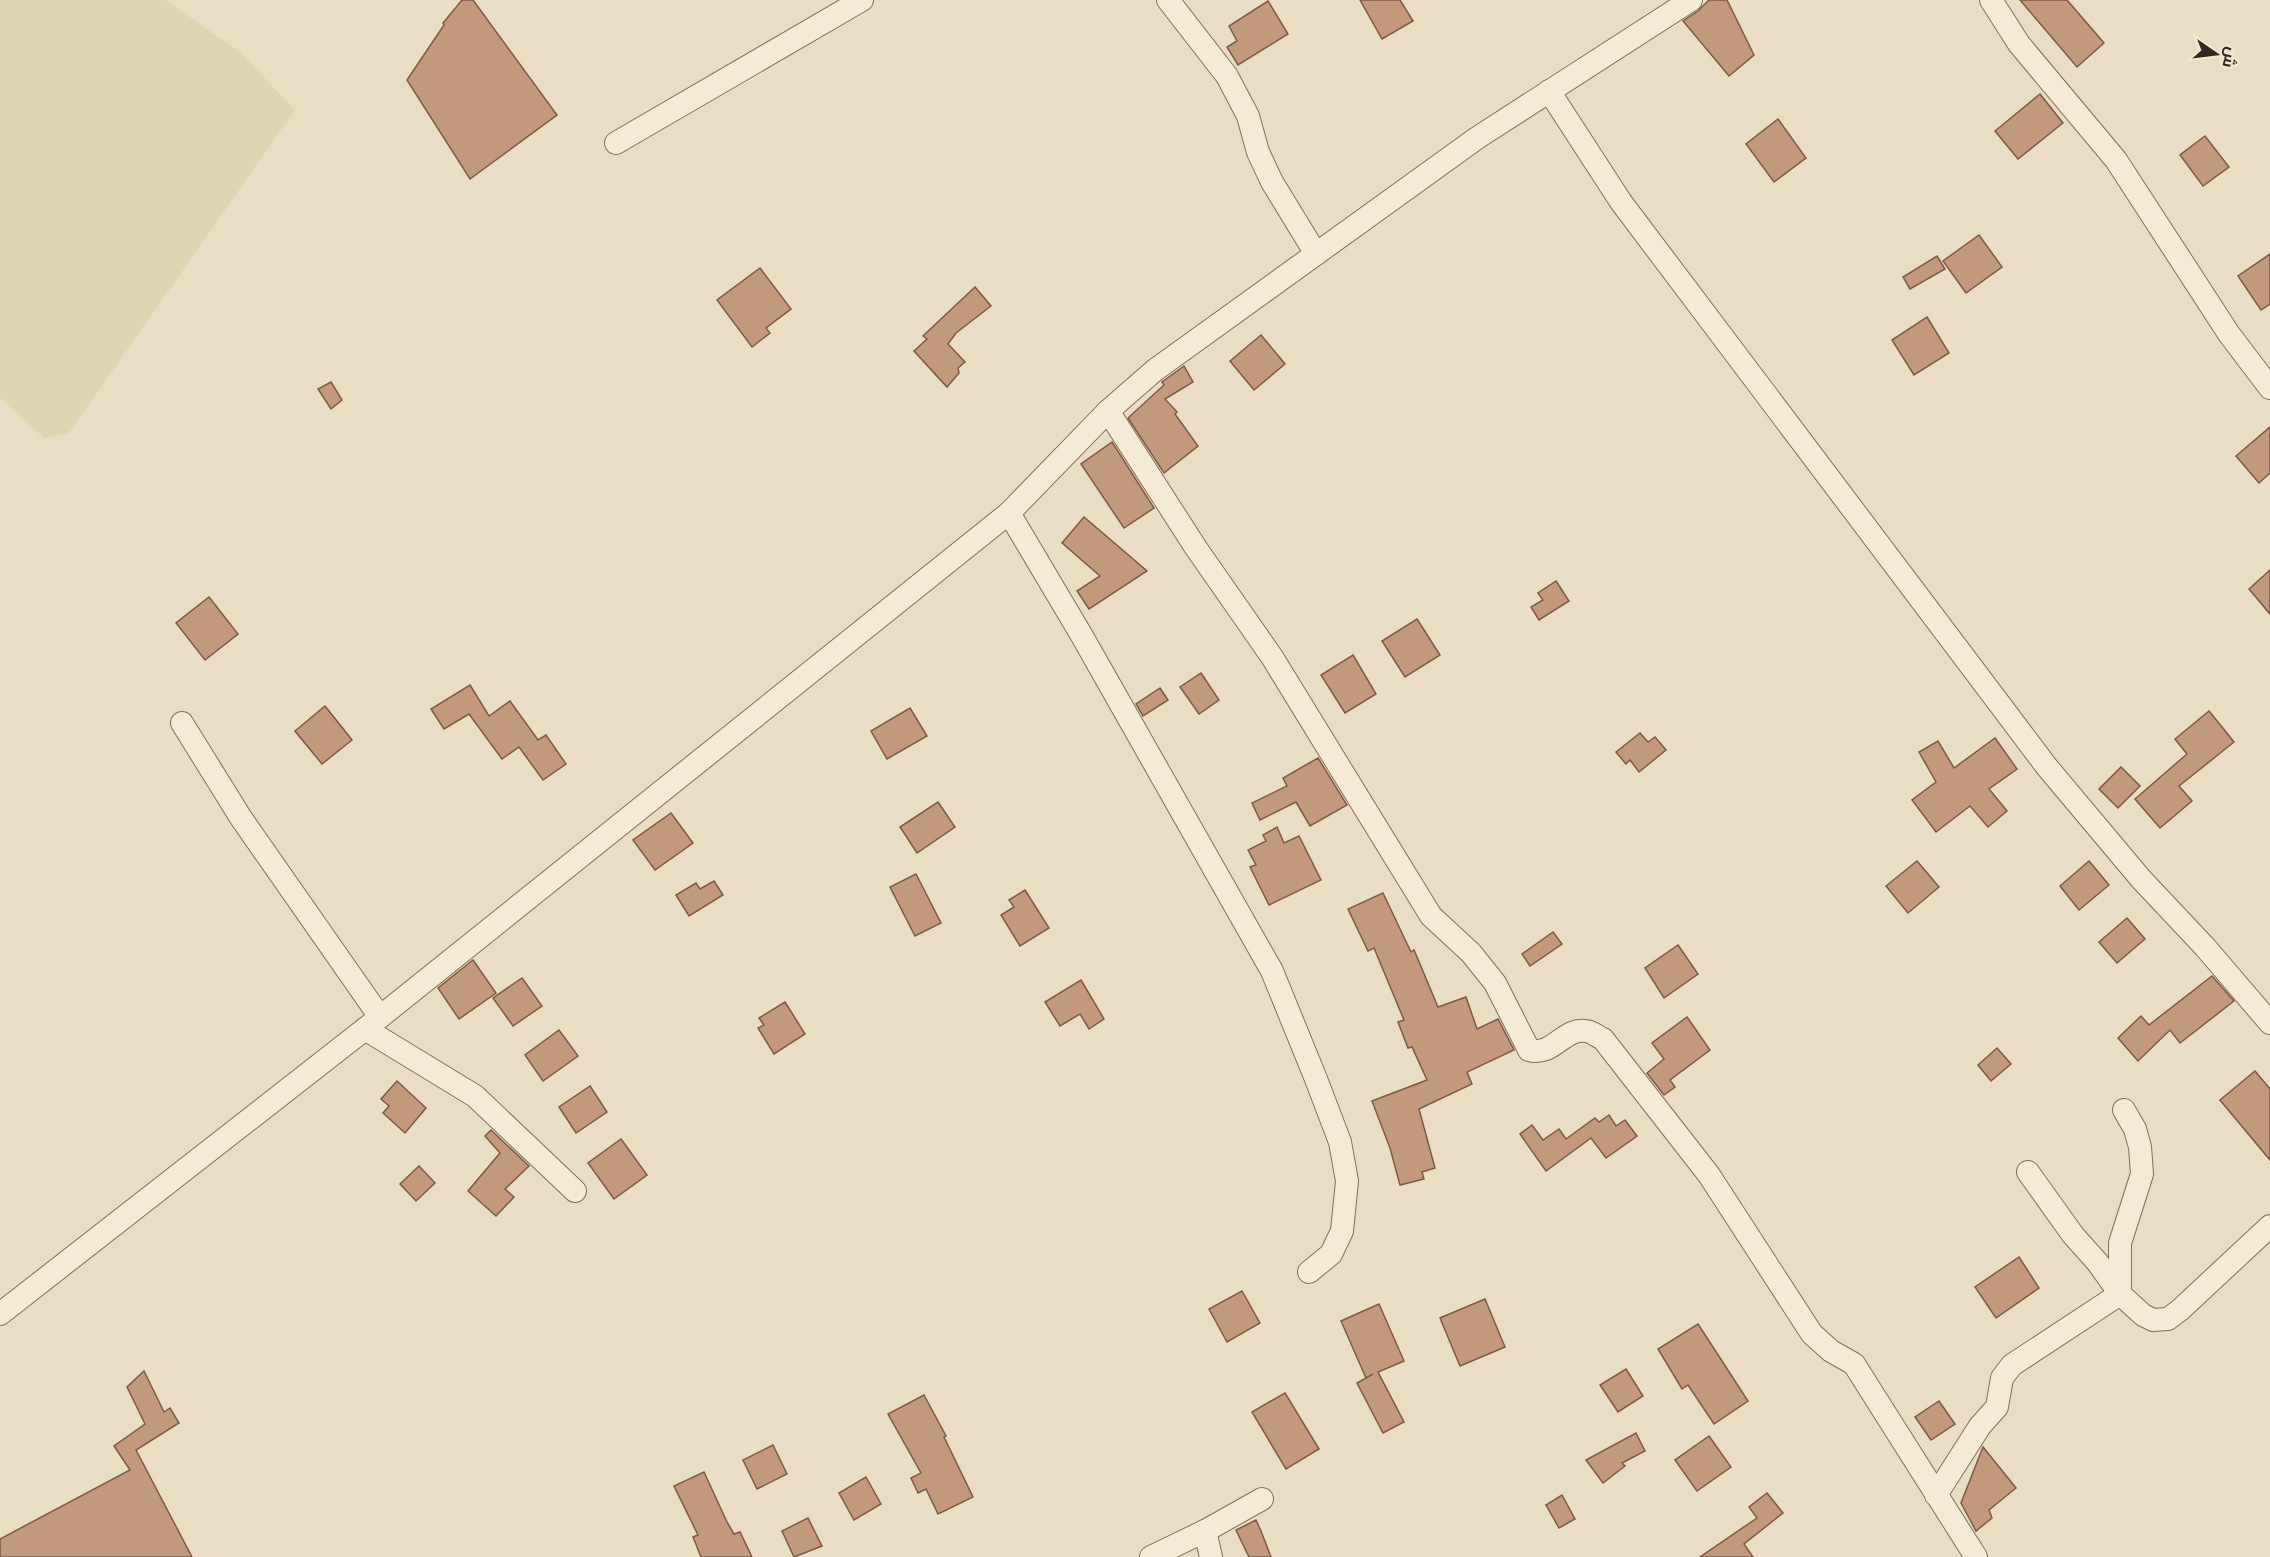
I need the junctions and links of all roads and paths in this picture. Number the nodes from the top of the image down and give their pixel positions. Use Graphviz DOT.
graph roads {
  1 [pos="862,0"];
  2 [pos="1168,0"];
  3 [pos="1691,0"];
  4 [pos="1991,0"];
  5 [pos="1549,91"];
  6 [pos="616,143"];
  7 [pos="1316,254"];
  8 [pos="2270,388"];
  9 [pos="1108,411"];
  10 [pos="1009,513"];
  11 [pos="182,723"];
  12 [pos="372,1023"];
  13 [pos="2270,1023"];
  14 [pos="2124,1110"];
  15 [pos="2028,1172"];
  16 [pos="575,1191"];
  17 [pos="2270,1226"];
  18 [pos="1309,1272"];
  19 [pos="2120,1294"];
  20 [pos="0,1314"];
  21 [pos="1936,1495"];
  22 [pos="1262,1499"];
  23 [pos="1205,1531"];
  24 [pos="1151,1557"];
  25 [pos="1211,1557"];
  26 [pos="1976,1557"];
  1 -- 6 [label="street"];
  2 -- 7 [label="street"];
  3 -- 5 [label="street"];
  4 -- 8 [label="street"];
  5 -- 7 [label="street"];
  5 -- 13 [label="street"];
  7 -- 9 [label="street"];
  9 -- 10 [label="street"];
  9 -- 21 [label="street"];
  10 -- 12 [label="street"];
  10 -- 18 [label="street"];
  11 -- 12 [label="street"];
  12 -- 16 [label="street"];
  12 -- 20 [label="street"];
  14 -- 19 [label="street"];
  15 -- 19 [label="street"];
  17 -- 19 [label="street"];
  19 -- 21 [label="street"];
  21 -- 26 [label="street"];
  22 -- 23 [label="street"];
  23 -- 24 [label="street"];
  23 -- 25 [label="street"];
}
